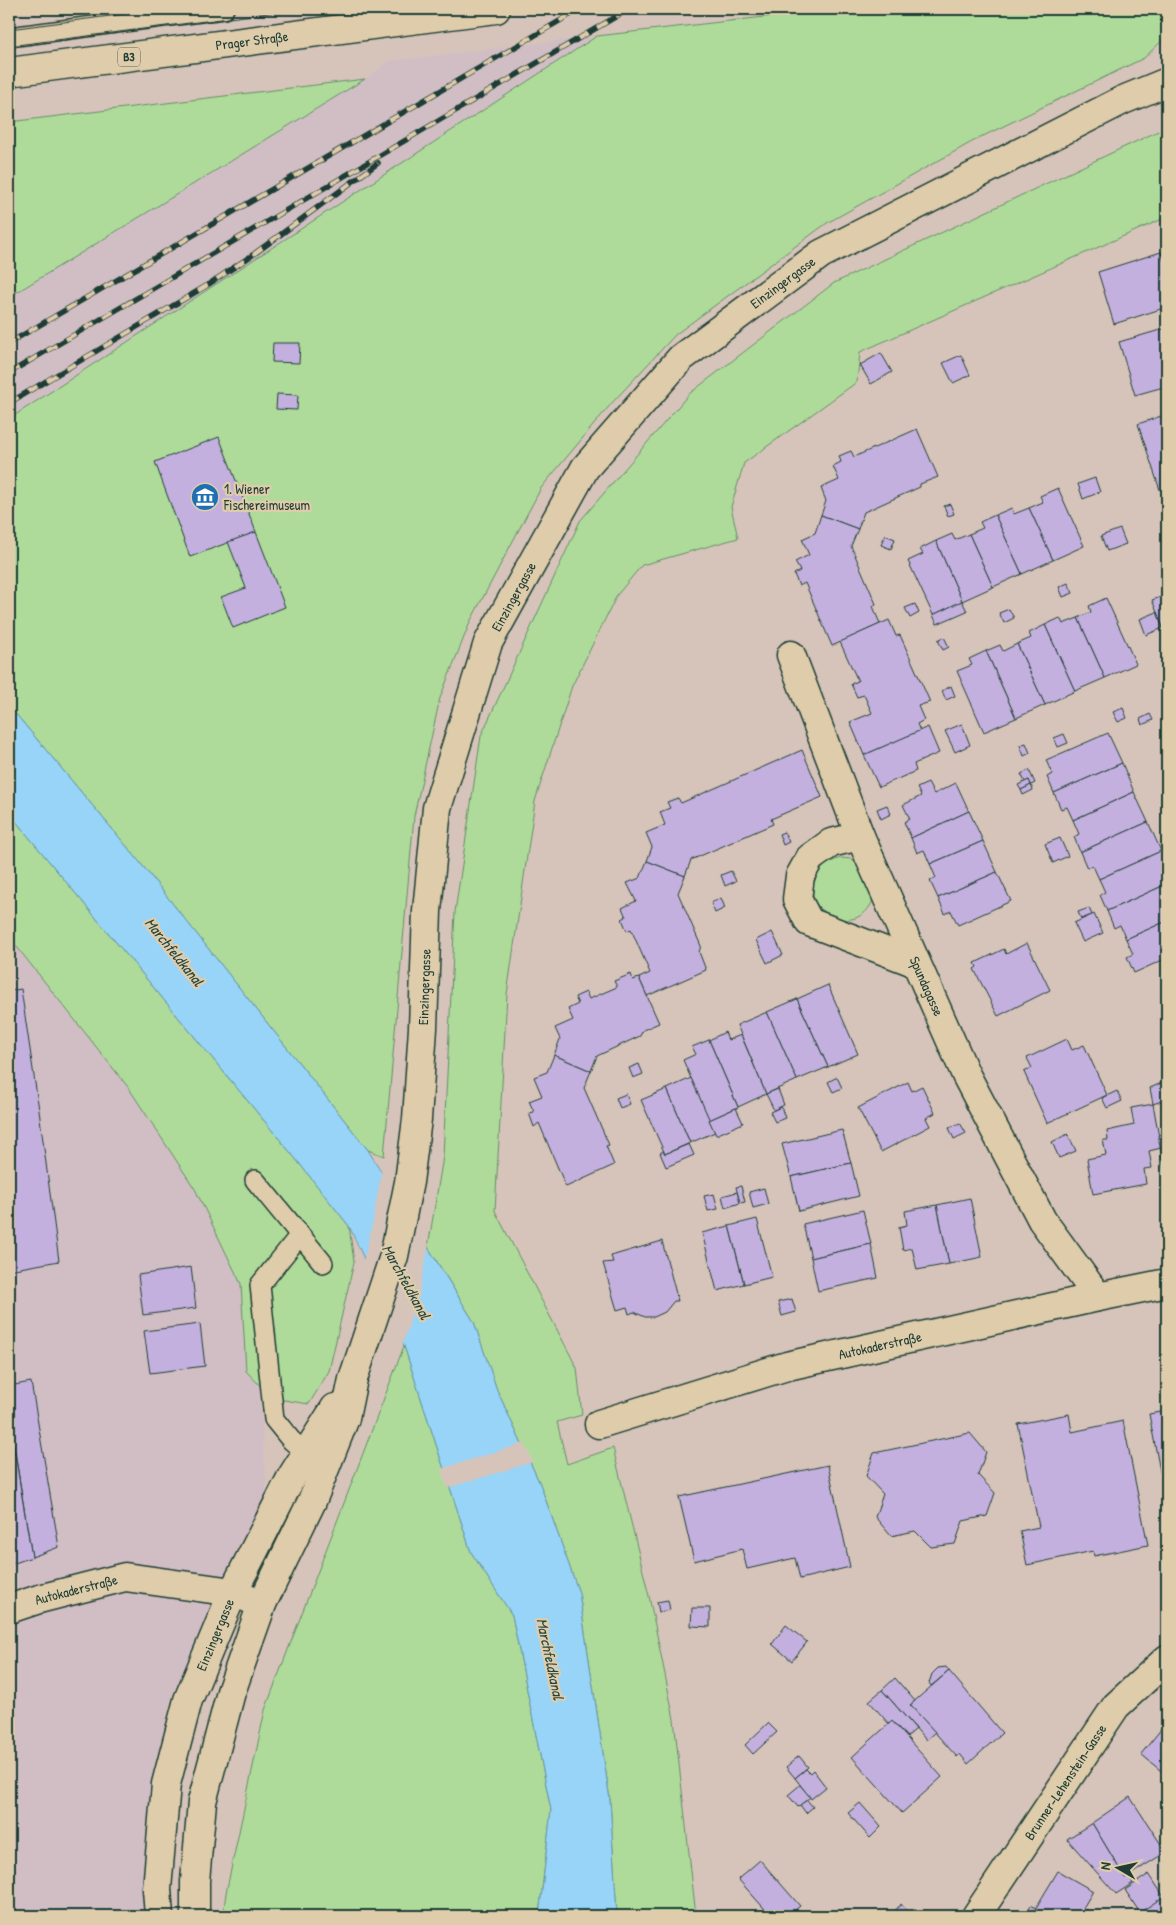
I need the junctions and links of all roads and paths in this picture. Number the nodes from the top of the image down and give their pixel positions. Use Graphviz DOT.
graph roads {
  1 [pos="224,9"];
  2 [pos="496,9"];
  3 [pos="9,37"];
  4 [pos="1167,68"];
  5 [pos="9,72"];
  6 [pos="1167,82"];
  7 [pos="1123,100"];
  8 [pos="791,655"];
  9 [pos="860,836"];
  10 [pos="916,964"];
  11 [pos="255,1180"];
  12 [pos="299,1236"];
  13 [pos="323,1264"];
  14 [pos="1167,1283"];
  15 [pos="1098,1297"];
  16 [pos="353,1379"];
  17 [pos="599,1424"];
  18 [pos="306,1454"];
  19 [pos="233,1592"];
  20 [pos="262,1604"];
  21 [pos="9,1609"];
  22 [pos="1167,1659"];
  23 [pos="159,1916"];
  24 [pos="196,1916"];
  25 [pos="976,1916"];
  1 -- 3 [label="lane"];
  2 -- 5 [label="main road, Prager Straße / B3"];
  4 -- 7 [label="main road, Einzingergasse"];
  6 -- 7 [label="main road, Einzingergasse"];
  7 -- 16 [label="main road, Einzingergasse"];
  8 -- 9 [label="main road, Spundagasse"];
  9 -- 10 [label="main road, Spundagasse"];
  9 -- 10 [label="main road"];
  10 -- 15 [label="main road, Spundagasse"];
  11 -- 12 [label="lane"];
  12 -- 13 [label="lane"];
  12 -- 18 [label="lane"];
  14 -- 15 [label="main road, Autokaderstraße"];
  15 -- 17 [label="main road, Autokaderstraße"];
  16 -- 18 [label="main road, Einzingergasse"];
  16 -- 20 [label="main road, Einzingergasse"];
  18 -- 19 [label="main road, Einzingergasse"];
  19 -- 20 [label="main road, Autokaderstraße"];
  19 -- 21 [label="main road, Autokaderstraße"];
  19 -- 23 [label="main road, Einzingergasse"];
  20 -- 24 [label="main road, Einzingergasse"];
  22 -- 25 [label="main road, Brunner-Lehenstein-Gasse"];
}
